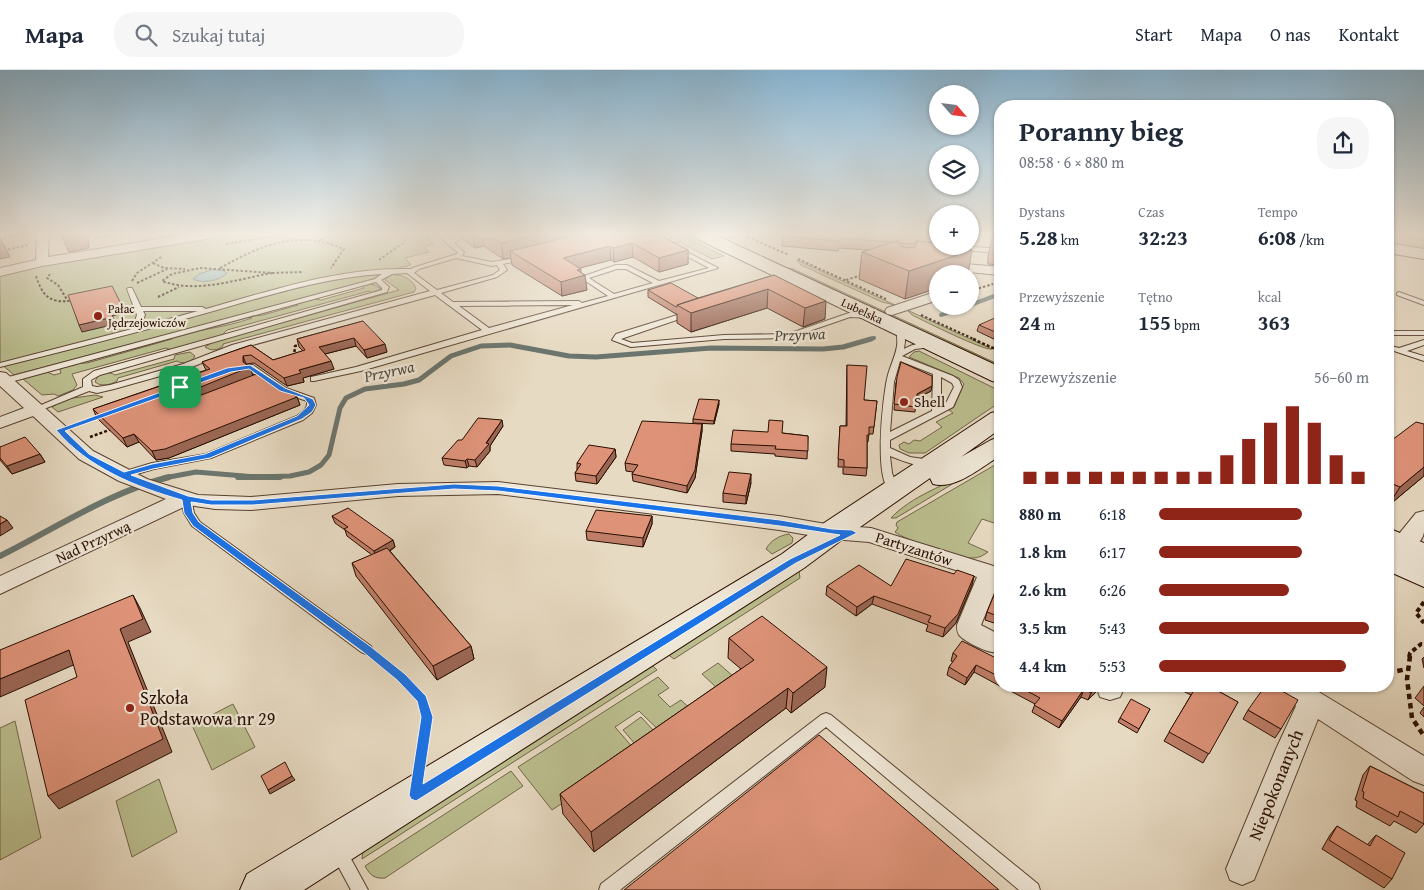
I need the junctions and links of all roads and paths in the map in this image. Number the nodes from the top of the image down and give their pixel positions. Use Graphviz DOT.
graph roads {
  1 [pos="140,271"];
  2 [pos="162,271"];
  3 [pos="187,271"];
  4 [pos="250,271"];
  5 [pos="306,271"];
  6 [pos="379,271"];
  7 [pos="405,271"];
  8 [pos="410,271"];
  9 [pos="502,271"];
  10 [pos="603,271"];
  11 [pos="635,271"];
  12 [pos="703,271"];
  13 [pos="787,271"];
  14 [pos="788,271"];
  15 [pos="31,272"];
  16 [pos="58,272"];
  17 [pos="273,273"];
  18 [pos="864,274"];
  19 [pos="377,276"];
  20 [pos="846,281"];
  21 [pos="994,283"];
  22 [pos="659,284"];
  23 [pos="979,286"];
  24 [pos="130,289"];
  25 [pos="435,291"];
  26 [pos="1399,294"];
  27 [pos="613,296"];
  28 [pos="77,299"];
  29 [pos="929,300"];
  30 [pos="68,301"];
  31 [pos="588,303"];
  32 [pos="1424,303"];
  33 [pos="453,304"];
  34 [pos="139,309"];
  35 [pos="215,309"];
  36 [pos="702,311"];
  37 [pos="830,315"];
  38 [pos="872,316"];
  39 [pos="838,319"];
  40 [pos="896,320"];
  41 [pos="135,330"];
  42 [pos="488,331"];
  43 [pos="1394,333"];
  44 [pos="1424,333"];
  45 [pos="1424,342"];
  46 [pos="303,343"];
  47 [pos="934,345"];
  48 [pos="195,346"];
  49 [pos="1394,349"];
  50 [pos="1400,351"];
  51 [pos="899,355"];
  52 [pos="210,357"];
  53 [pos="994,358"];
  54 [pos="1424,359"];
  55 [pos="250,367"];
  56 [pos="937,373"];
  57 [pos="994,373"];
  58 [pos="2,374"];
  59 [pos="314,379"];
  60 [pos="88,388"];
  61 [pos="36,409"];
  62 [pos="936,412"];
  63 [pos="106,414"];
  64 [pos="994,422"];
  65 [pos="0,424"];
  66 [pos="120,426"];
  67 [pos="60,430"];
  68 [pos="92,436"];
  69 [pos="886,438"];
  70 [pos="994,448"];
  71 [pos="886,450"];
  72 [pos="934,464"];
  73 [pos="126,476"];
  74 [pos="894,491"];
  75 [pos="178,496"];
  76 [pos="1424,518"];
  77 [pos="842,533"];
  78 [pos="1400,549"];
  79 [pos="994,575"];
  80 [pos="1424,576"];
  81 [pos="994,577"];
  82 [pos="0,586"];
  83 [pos="1424,602"];
  84 [pos="1424,623"];
  85 [pos="994,643"];
  86 [pos="1424,644"];
  87 [pos="366,649"];
  88 [pos="1407,669"];
  89 [pos="1394,671"];
  90 [pos="1296,692"];
  91 [pos="1312,702"];
  92 [pos="1424,736"];
  93 [pos="1424,772"];
  94 [pos="416,795"];
  95 [pos="335,846"];
  96 [pos="1242,869"];
  97 [pos="264,890"];
  98 [pos="360,890"];
  99 [pos="607,890"];
  100 [pos="1032,890"];
  1 -- 2 [label="path"];
  3 -- 17 [label="path"];
  4 -- 17 [label="path"];
  5 -- 17 [label="path"];
  6 -- 19 [label="path"];
  7 -- 19 [label="lane"];
  8 -- 25 [label="lane"];
  9 -- 25 [label="lane"];
  10 -- 27 [label="lane"];
  11 -- 22 [label="lane"];
  12 -- 22 [label="lane"];
  13 -- 38 [label="main road, Lubelska"];
  14 -- 40 [label="main road, Lubelska"];
  15 -- 30 [label="path"];
  16 -- 30 [label="path"];
  18 -- 20 [label="path"];
  19 -- 35 [label="lane"];
  19 -- 48 [label="lane"];
  19 -- 58 [label="lane"];
  21 -- 23 [label="path"];
  22 -- 27 [label="lane"];
  24 -- 34 [label="lane"];
  25 -- 33 [label="lane"];
  25 -- 52 [label="lane"];
  26 -- 32 [label="lane"];
  27 -- 31 [label="lane"];
  28 -- 30 [label="path"];
  29 -- 40 [label="street"];
  31 -- 33 [label="lane"];
  31 -- 42 [label="lane"];
  33 -- 42 [label="lane"];
  34 -- 35 [label="lane"];
  34 -- 41 [label="lane"];
  35 -- 41 [label="lane"];
  36 -- 39 [label="lane"];
  37 -- 39 [label="lane"];
  38 -- 39 [label="lane"];
  38 -- 40 [label="main road, Lubelska"];
  40 -- 47 [label="main road, Lubelska"];
  40 -- 51 [label="lane"];
  40 -- 53 [label="main road, Lubelska"];
  41 -- 58 [label="lane"];
  42 -- 59 [label="lane"];
  43 -- 44 [label="lane"];
  45 -- 50 [label="lane"];
  46 -- 59 [label="path"];
  47 -- 51 [label="lane"];
  47 -- 57 [label="main road, Lubelska"];
  48 -- 52 [label="lane"];
  48 -- 60 [label="lane"];
  49 -- 50 [label="lane"];
  50 -- 54 [label="lane"];
  51 -- 56 [label="lane"];
  51 -- 69 [label="lane"];
  52 -- 60 [label="lane"];
  55 -- 73 [label="lane"];
  56 -- 62 [label="lane"];
  56 -- 62 [label="lane"];
  58 -- 61 [label="street"];
  60 -- 61 [label="lane"];
  61 -- 65 [label="street"];
  61 -- 67 [label="street"];
  62 -- 69 [label="lane"];
  63 -- 67 [label="path"];
  64 -- 72 [label="main road"];
  66 -- 68 [label="path"];
  67 -- 73 [label="street"];
  69 -- 71 [label="lane"];
  70 -- 77 [label="main road"];
  71 -- 72 [label="lane"];
  71 -- 74 [label="lane"];
  72 -- 74 [label="main road"];
  73 -- 75 [label="street, Partyzantów"];
  74 -- 77 [label="main road"];
  75 -- 77 [label="street, Partyzantów"];
  75 -- 82 [label="street, Nad Przyrwą"];
  75 -- 87 [label="lane"];
  76 -- 78 [label="street"];
  77 -- 79 [label="street, Partyzantów"];
  77 -- 94 [label="main road"];
  78 -- 80 [label="main road"];
  81 -- 85 [label="street"];
  83 -- 84 [label="path"];
  86 -- 88 [label="path"];
  87 -- 94 [label="path"];
  88 -- 89 [label="path"];
  88 -- 92 [label="path"];
  90 -- 91 [label="street"];
  91 -- 93 [label="street"];
  91 -- 96 [label="street, Niepokonanych"];
  94 -- 95 [label="main road"];
  95 -- 97 [label="main road"];
  95 -- 98 [label="lane"];
  99 -- 100 [label="lane"];
}
